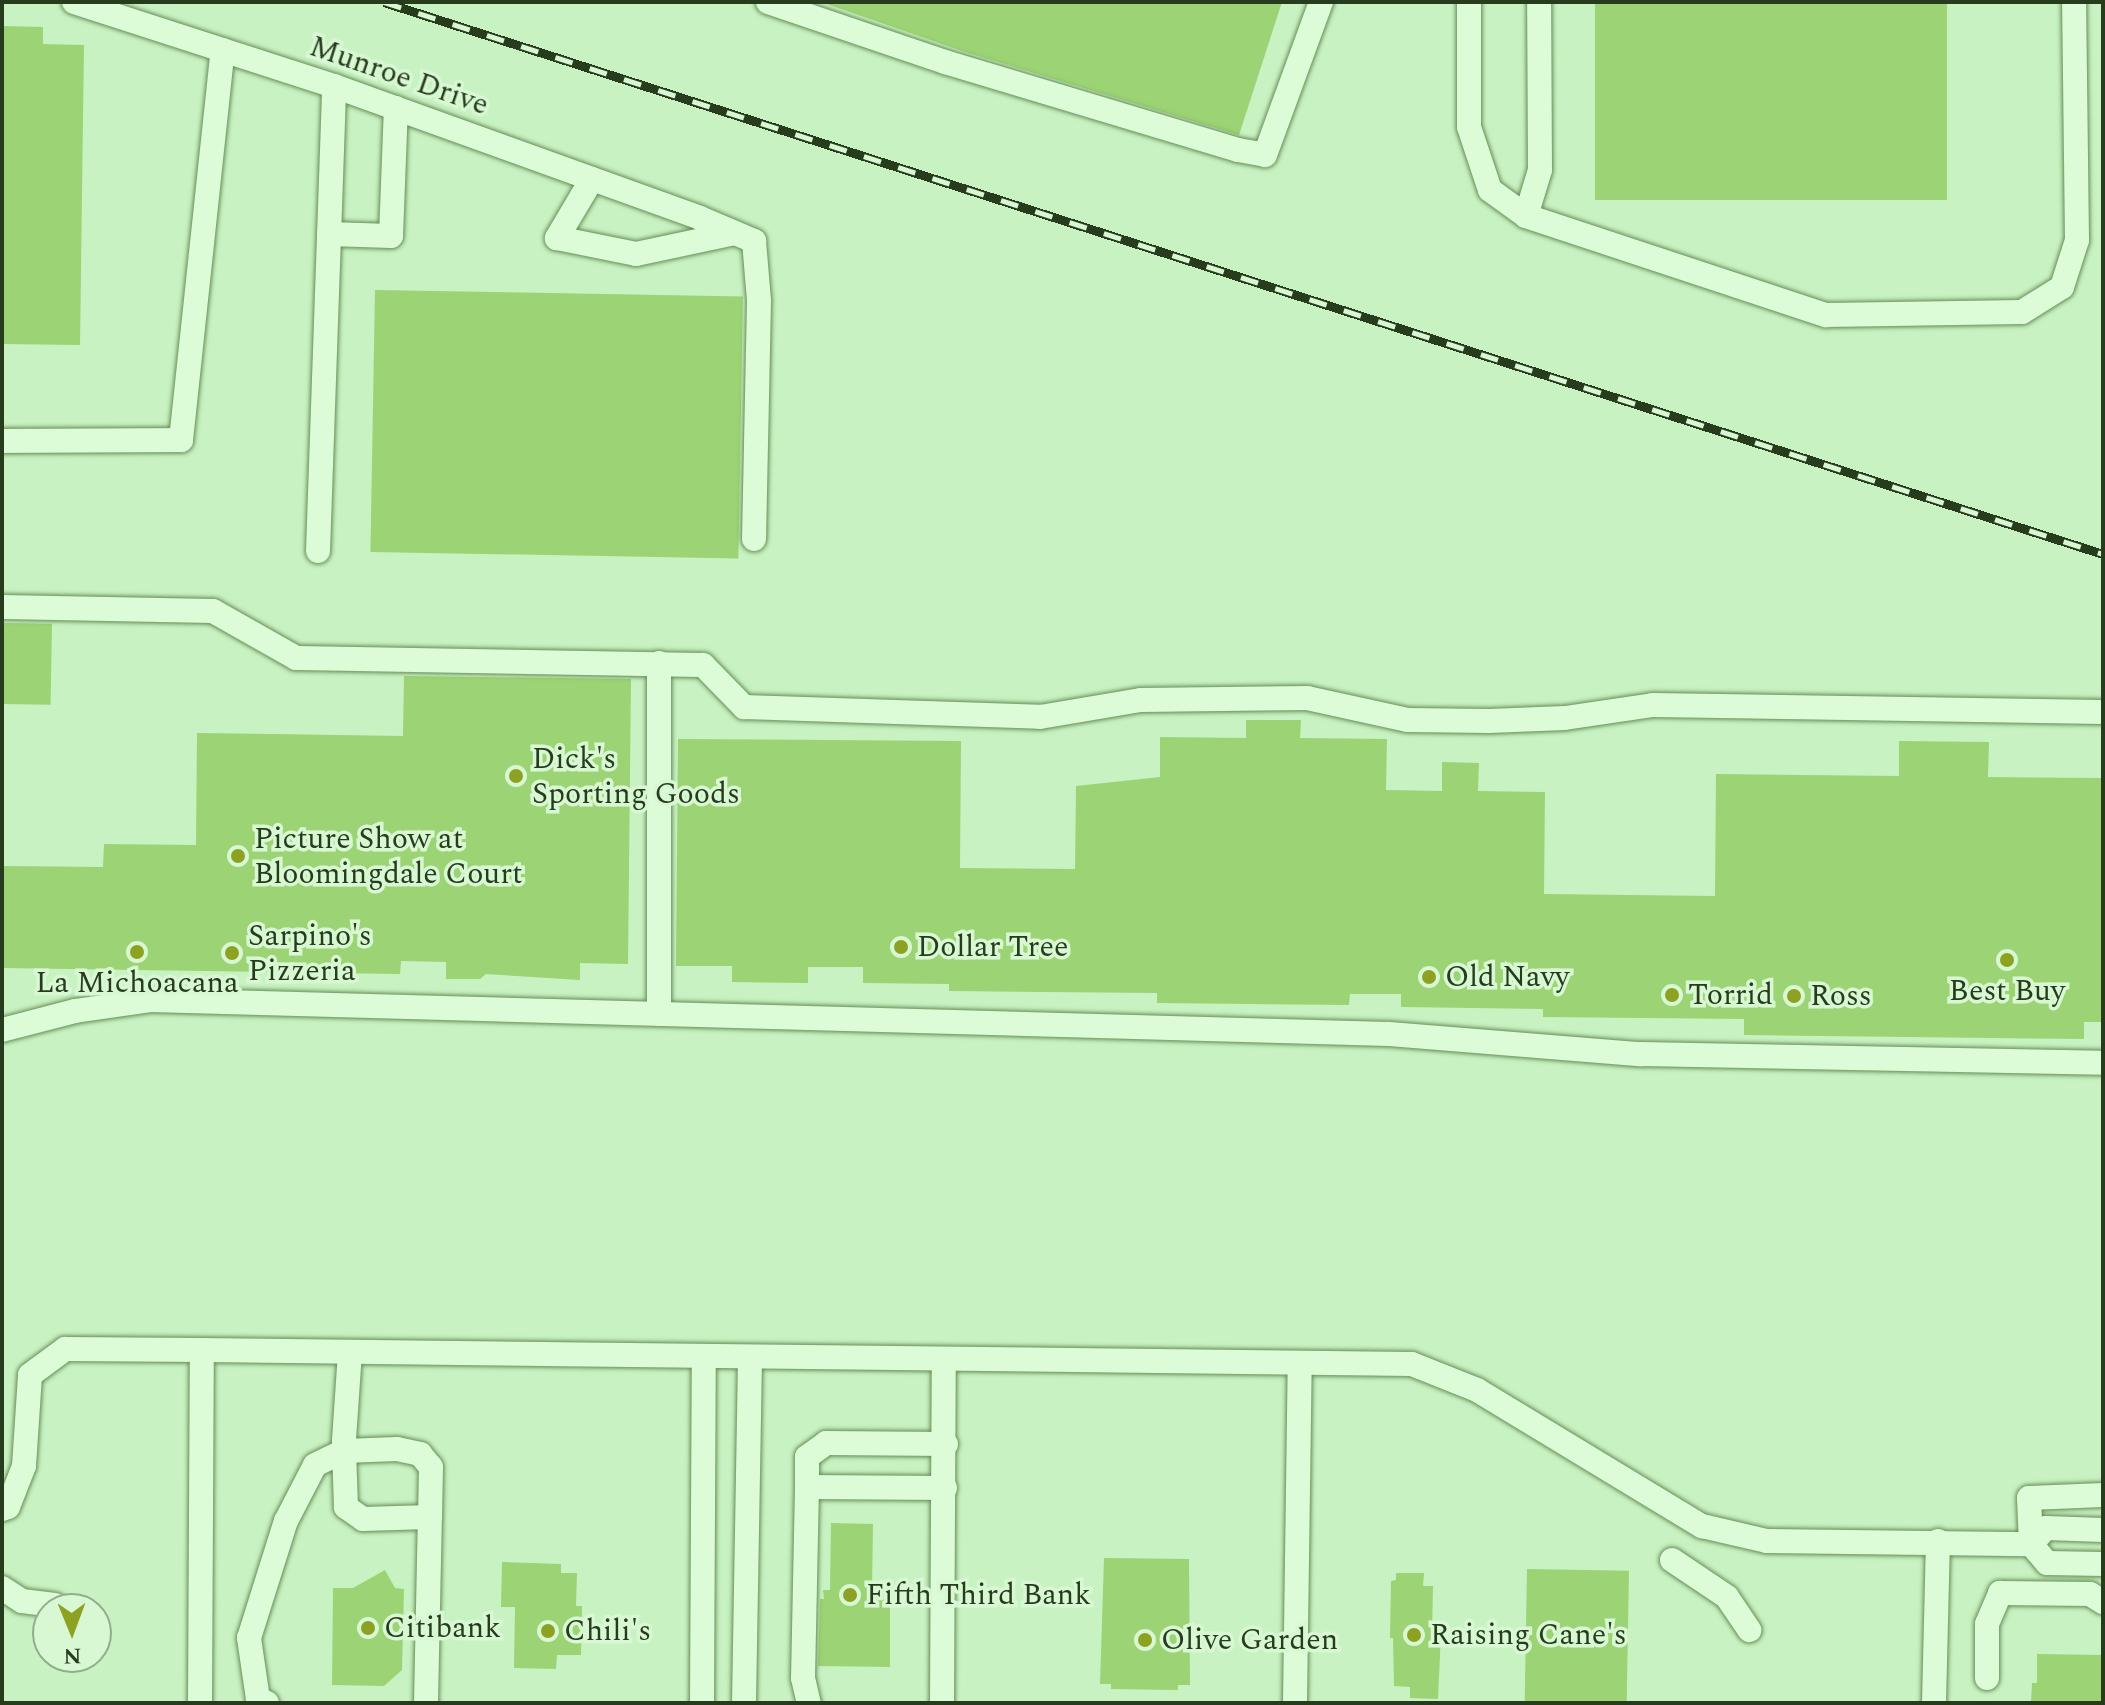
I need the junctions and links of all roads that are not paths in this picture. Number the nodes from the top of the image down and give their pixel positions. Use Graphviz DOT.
graph roads {
  1 [pos="74,2"];
  2 [pos="768,2"];
  3 [pos="1321,2"];
  4 [pos="1469,2"];
  5 [pos="1539,2"];
  6 [pos="2074,2"];
  7 [pos="223,50"];
  8 [pos="334,86"];
  9 [pos="396,108"];
  10 [pos="592,179"];
  11 [pos="1526,216"];
  12 [pos="735,233"];
  13 [pos="329,234"];
  14 [pos="2,441"];
  15 [pos="754,539"];
  16 [pos="318,551"];
  17 [pos="2,607"];
  18 [pos="659,663"];
  19 [pos="2103,712"];
  20 [pos="659,1014"];
  21 [pos="2,1030"];
  22 [pos="2103,1063"];
  23 [pos="202,1350"];
  24 [pos="350,1352"];
  25 [pos="704,1356"];
  26 [pos="750,1357"];
  27 [pos="944,1359"];
  28 [pos="1300,1363"];
  29 [pos="946,1444"];
  30 [pos="344,1451"];
  31 [pos="807,1487"];
  32 [pos="945,1488"];
  33 [pos="2103,1495"];
  34 [pos="2,1509"];
  35 [pos="430,1517"];
  36 [pos="2103,1530"];
  37 [pos="1938,1541"];
  38 [pos="2031,1544"];
  39 [pos="1672,1560"];
  40 [pos="2103,1564"];
  41 [pos="2,1588"];
  42 [pos="32,1602"];
  43 [pos="2103,1602"];
  44 [pos="1749,1630"];
  45 [pos="1987,1678"];
  46 [pos="200,1703"];
  47 [pos="267,1703"];
  48 [pos="426,1703"];
  49 [pos="702,1703"];
  50 [pos="744,1703"];
  51 [pos="809,1703"];
  52 [pos="942,1703"];
  53 [pos="1295,1703"];
  54 [pos="1934,1703"];
  1 -- 7 [label="street, Munroe Drive"];
  2 -- 3 [label="street"];
  4 -- 11 [label="street"];
  5 -- 11 [label="street"];
  6 -- 11 [label="street"];
  7 -- 8 [label="street, Munroe Drive"];
  7 -- 14 [label="street"];
  8 -- 9 [label="street, Munroe Drive"];
  8 -- 13 [label="street"];
  9 -- 10 [label="street, Munroe Drive"];
  9 -- 13 [label="street"];
  10 -- 12 [label="street, Munroe Drive"];
  10 -- 12 [label="street"];
  12 -- 15 [label="street"];
  13 -- 16 [label="street"];
  17 -- 18 [label="street"];
  18 -- 19 [label="street"];
  18 -- 20 [label="street"];
  20 -- 21 [label="street"];
  20 -- 22 [label="street"];
  23 -- 24 [label="street"];
  23 -- 34 [label="street"];
  23 -- 46 [label="street"];
  24 -- 25 [label="street"];
  24 -- 30 [label="street"];
  25 -- 26 [label="street"];
  25 -- 49 [label="street"];
  26 -- 27 [label="street"];
  26 -- 50 [label="street"];
  27 -- 28 [label="street"];
  27 -- 29 [label="street"];
  28 -- 37 [label="street"];
  28 -- 53 [label="street"];
  29 -- 31 [label="street"];
  29 -- 32 [label="street"];
  30 -- 35 [label="street"];
  30 -- 35 [label="street"];
  30 -- 47 [label="street"];
  31 -- 32 [label="street"];
  31 -- 51 [label="street"];
  32 -- 52 [label="street"];
  33 -- 38 [label="street"];
  35 -- 48 [label="street"];
  36 -- 38 [label="street"];
  37 -- 38 [label="street"];
  37 -- 54 [label="street"];
  38 -- 40 [label="street"];
  39 -- 44 [label="street"];
  41 -- 42 [label="street"];
  43 -- 45 [label="street"];
}
